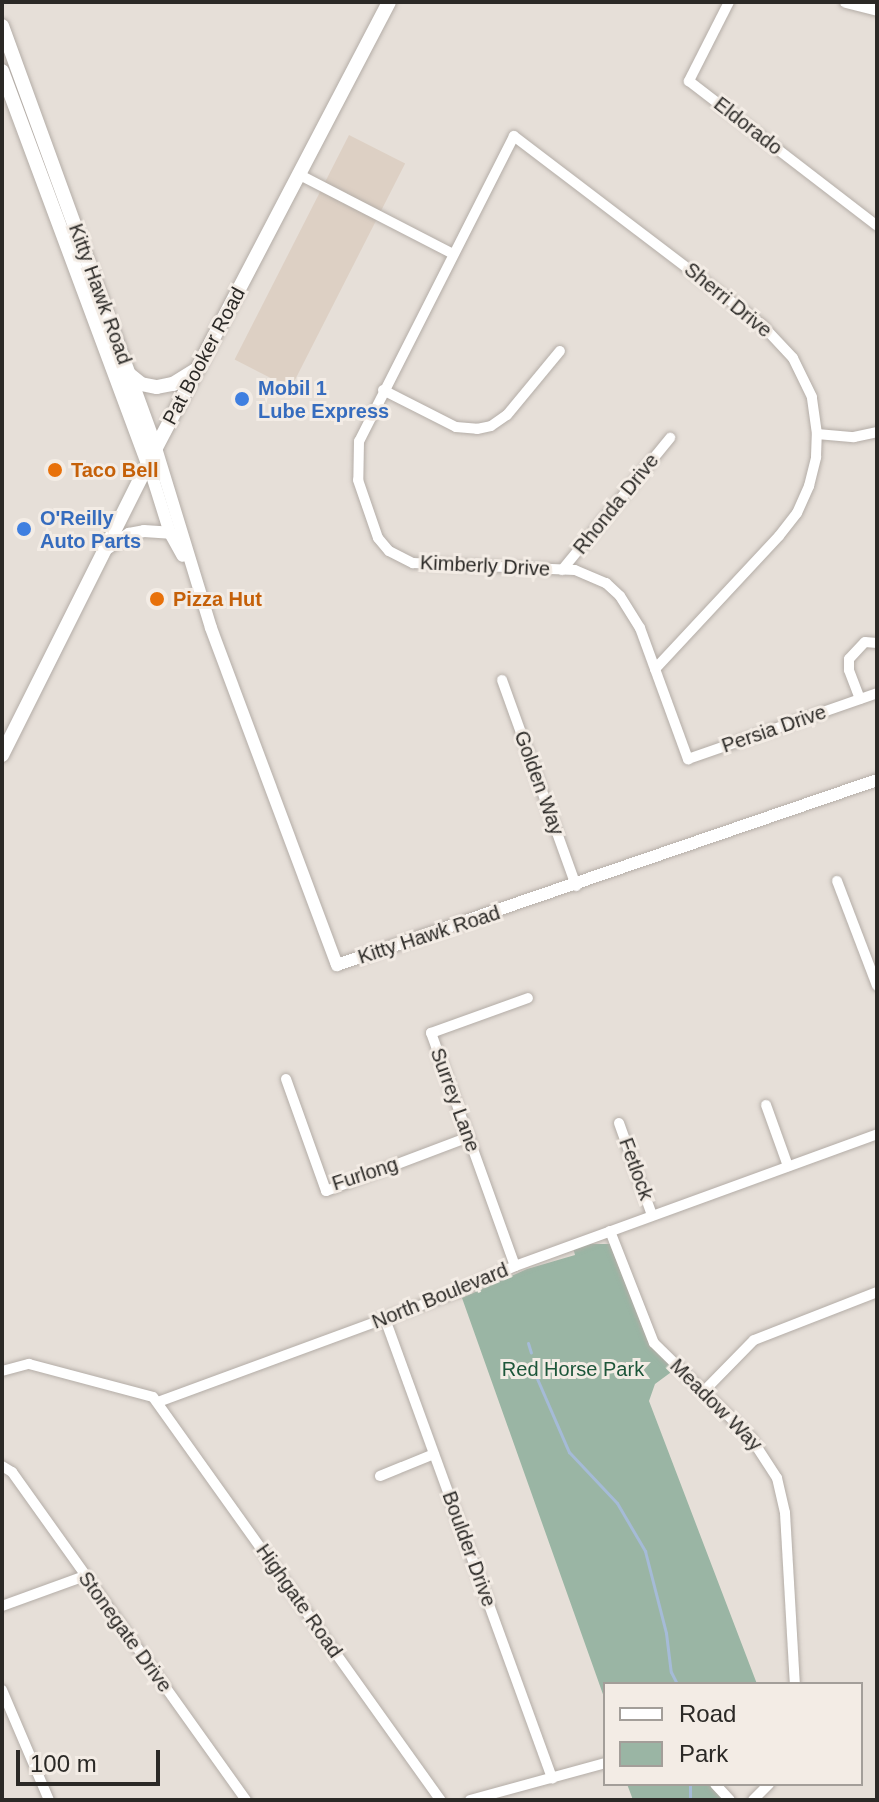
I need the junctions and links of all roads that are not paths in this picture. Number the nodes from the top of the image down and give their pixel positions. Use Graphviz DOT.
graph roads {
  1 [pos="389,2"];
  2 [pos="729,2"];
  3 [pos="846,2"];
  4 [pos="877,10"];
  5 [pos="2,26"];
  6 [pos="2,71"];
  7 [pos="514,136"];
  8 [pos="37,144"];
  9 [pos="300,175"];
  10 [pos="877,226"];
  11 [pos="453,254"];
  12 [pos="86,276"];
  13 [pos="560,351"];
  14 [pos="198,369"];
  15 [pos="129,375"];
  16 [pos="383,390"];
  17 [pos="877,432"];
  18 [pos="817,434"];
  19 [pos="670,438"];
  20 [pos="156,448"];
  21 [pos="148,463"];
  22 [pos="170,533"];
  23 [pos="105,550"];
  24 [pos="189,565"];
  25 [pos="562,570"];
  26 [pos="877,643"];
  27 [pos="655,669"];
  28 [pos="502,680"];
  29 [pos="877,693"];
  30 [pos="860,699"];
  31 [pos="2,755"];
  32 [pos="688,759"];
  33 [pos="877,780"];
  34 [pos="837,881"];
  35 [pos="576,886"];
  36 [pos="877,986"];
  37 [pos="528,998"];
  38 [pos="286,1079"];
  39 [pos="766,1105"];
  40 [pos="619,1123"];
  41 [pos="877,1134"];
  42 [pos="469,1137"];
  43 [pos="788,1166"];
  44 [pos="652,1215"];
  45 [pos="610,1231"];
  46 [pos="515,1266"];
  47 [pos="877,1293"];
  48 [pos="385,1319"];
  49 [pos="2,1371"];
  50 [pos="704,1391"];
  51 [pos="158,1402"];
  52 [pos="434,1454"];
  53 [pos="2,1466"];
  54 [pos="380,1476"];
  55 [pos="85,1576"];
  56 [pos="2,1606"];
  57 [pos="795,1682"];
  58 [pos="2,1690"];
  59 [pos="603,1764"];
  60 [pos="552,1779"];
  61 [pos="49,1800"];
  62 [pos="246,1800"];
  63 [pos="440,1800"];
  64 [pos="470,1800"];
  1 -- 9 [label="main road, Pat Booker Road"];
  2 -- 10 [label="street, Eldorado"];
  3 -- 4 [label="street"];
  5 -- 8 [label="main road, Kitty Hawk Road"];
  6 -- 8 [label="main road, Kitty Hawk Road"];
  7 -- 11 [label="street, Kimberly Drive"];
  7 -- 18 [label="street, Sherri Drive"];
  8 -- 12 [label="main road, Kitty Hawk Road"];
  9 -- 11 [label="street"];
  9 -- 14 [label="main road, Pat Booker Road"];
  11 -- 16 [label="street, Kimberly Drive"];
  12 -- 15 [label="main road, Kitty Hawk Road"];
  12 -- 21 [label="main road, Kitty Hawk Road"];
  13 -- 16 [label="street"];
  14 -- 15 [label="main road"];
  14 -- 20 [label="main road, Pat Booker Road"];
  15 -- 20 [label="main road, Kitty Hawk Road"];
  16 -- 25 [label="street, Kimberly Drive"];
  17 -- 18 [label="street"];
  18 -- 27 [label="street, Sherri Drive"];
  19 -- 25 [label="street, Rhonda Drive"];
  20 -- 21 [label="main road, Pat Booker Road"];
  20 -- 24 [label="street, Kitty Hawk Road"];
  21 -- 22 [label="street, Kitty Hawk Road"];
  21 -- 23 [label="main road, Pat Booker Road"];
  22 -- 23 [label="street"];
  22 -- 24 [label="street, Kitty Hawk Road"];
  23 -- 31 [label="main road, Pat Booker Road"];
  24 -- 35 [label="street, Kitty Hawk Road"];
  25 -- 27 [label="street, Kimberly Drive"];
  26 -- 30 [label="street"];
  27 -- 32 [label="street, Kimberly Drive"];
  28 -- 35 [label="street, Golden Way"];
  29 -- 30 [label="street, Persia Drive"];
  30 -- 32 [label="street, Persia Drive"];
  33 -- 35 [label="street, Kitty Hawk Road"];
  34 -- 36 [label="street"];
  37 -- 42 [label="street, Surrey Lane"];
  38 -- 42 [label="street, Furlong"];
  39 -- 43 [label="street"];
  40 -- 44 [label="street, Fetlock"];
  41 -- 43 [label="street, North Boulevard"];
  42 -- 46 [label="street, Surrey Lane"];
  43 -- 44 [label="street, North Boulevard"];
  44 -- 45 [label="street, North Boulevard"];
  45 -- 46 [label="street, North Boulevard"];
  45 -- 50 [label="street, Meadow Way"];
  46 -- 48 [label="street, North Boulevard"];
  47 -- 50 [label="street"];
  48 -- 51 [label="street, North Boulevard"];
  48 -- 52 [label="street, Boulder Drive"];
  49 -- 51 [label="street"];
  50 -- 57 [label="street, Meadow Way"];
  51 -- 63 [label="street, Highgate Road"];
  52 -- 54 [label="street"];
  52 -- 60 [label="street, Boulder Drive"];
  53 -- 55 [label="street, Stonegate Drive"];
  55 -- 56 [label="street"];
  55 -- 62 [label="street, Stonegate Drive"];
  58 -- 61 [label="street"];
  59 -- 60 [label="street"];
  60 -- 64 [label="street"];
}
